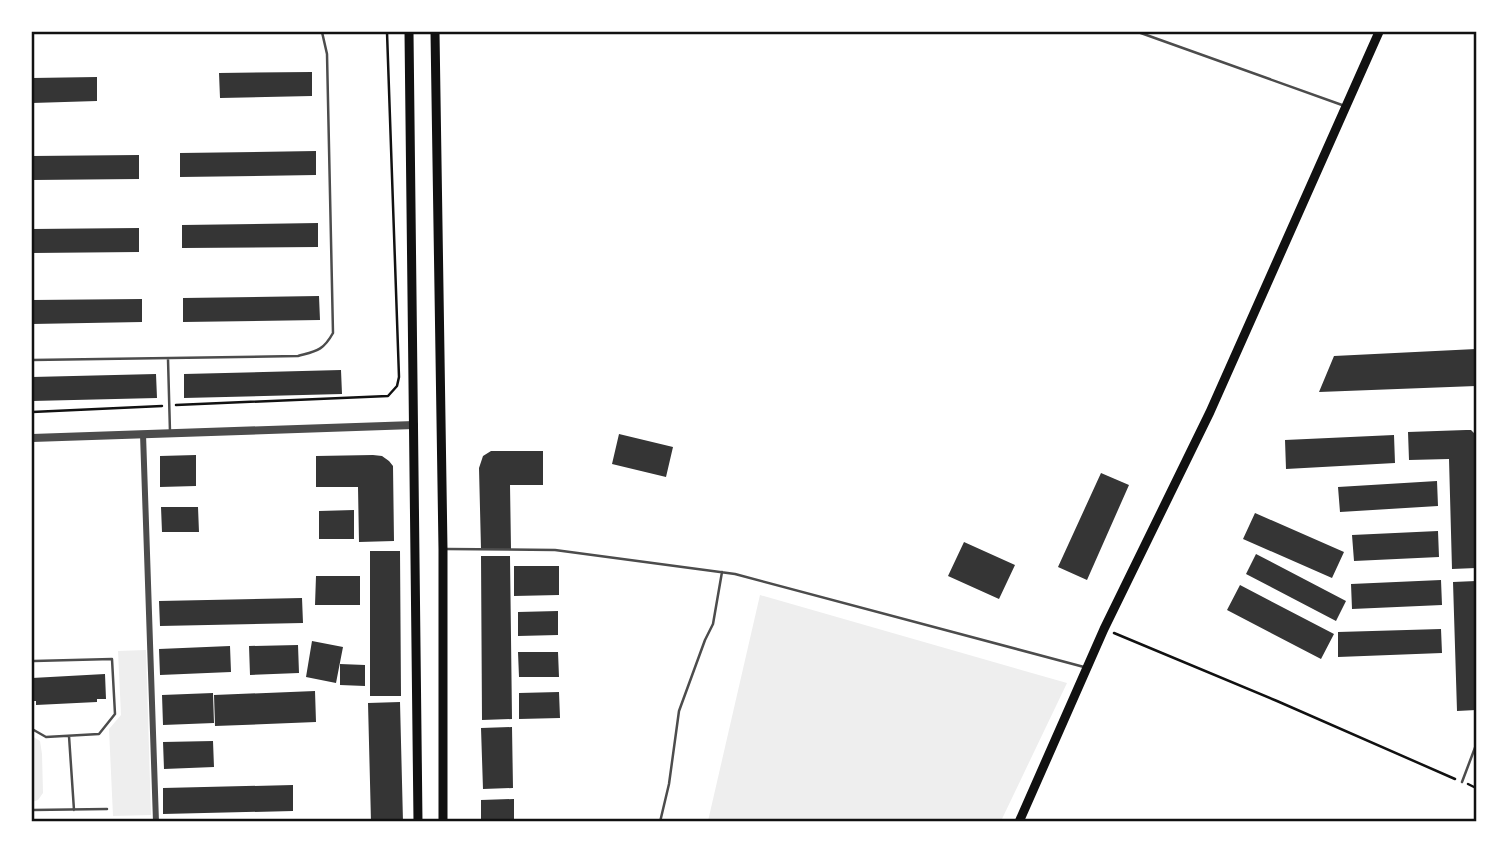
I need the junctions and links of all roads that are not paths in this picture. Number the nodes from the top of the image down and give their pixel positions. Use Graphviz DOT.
graph roads {
  1 [pos="322,32"];
  2 [pos="409,32"];
  3 [pos="435,32"];
  4 [pos="1138,32"];
  5 [pos="1379,32"];
  6 [pos="1345,106"];
  7 [pos="168,359"];
  8 [pos="32,360"];
  9 [pos="414,425"];
  10 [pos="170,433"];
  11 [pos="143,434"];
  12 [pos="32,438"];
  13 [pos="443,549"];
  14 [pos="722,572"];
  15 [pos="34,661"];
  16 [pos="1087,667"];
  17 [pos="32,730"];
  18 [pos="69,736"];
  19 [pos="1476,745"];
  20 [pos="1462,782"];
  21 [pos="107,809"];
  22 [pos="32,810"];
  23 [pos="74,810"];
  24 [pos="156,821"];
  25 [pos="418,821"];
  26 [pos="443,821"];
  27 [pos="660,821"];
  28 [pos="1019,821"];
  1 -- 7 [label="lane"];
  2 -- 9 [label="main road"];
  3 -- 13 [label="main road"];
  4 -- 6 [label="lane"];
  5 -- 6 [label="main road"];
  6 -- 16 [label="main road"];
  7 -- 8 [label="lane"];
  7 -- 10 [label="lane"];
  9 -- 10 [label="street"];
  9 -- 25 [label="main road"];
  10 -- 11 [label="street"];
  11 -- 12 [label="street"];
  11 -- 24 [label="street"];
  13 -- 14 [label="lane"];
  13 -- 26 [label="main road"];
  14 -- 16 [label="lane"];
  14 -- 27 [label="lane"];
  15 -- 18 [label="lane"];
  16 -- 28 [label="main road"];
  17 -- 18 [label="lane"];
  18 -- 23 [label="lane"];
  19 -- 20 [label="lane"];
  21 -- 23 [label="lane"];
  22 -- 23 [label="lane"];
}
